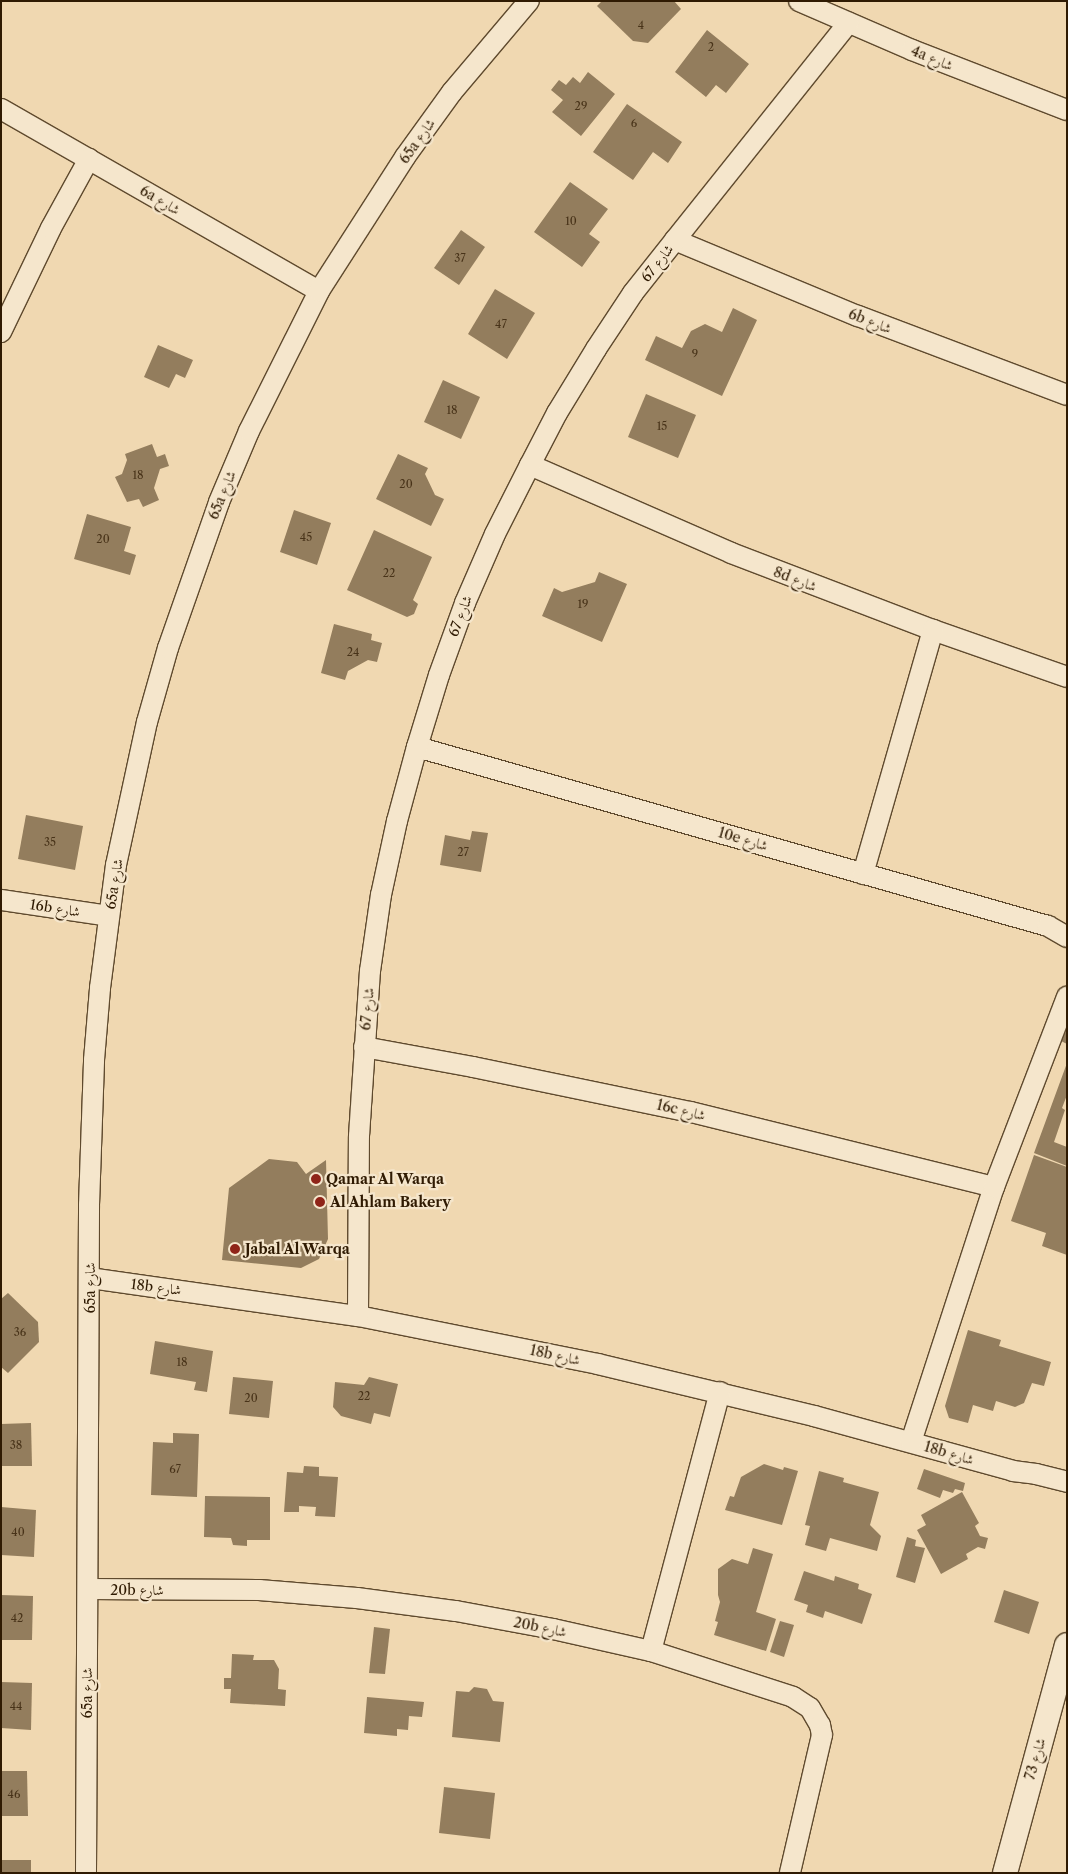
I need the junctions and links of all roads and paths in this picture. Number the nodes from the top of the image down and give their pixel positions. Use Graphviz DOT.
graph roads {
  1 [pos="529,1"];
  2 [pos="799,1"];
  3 [pos="848,23"];
  4 [pos="1,109"];
  5 [pos="1067,110"];
  6 [pos="89,160"];
  7 [pos="675,240"];
  8 [pos="319,291"];
  9 [pos="1,332"];
  10 [pos="1067,395"];
  11 [pos="530,465"];
  12 [pos="933,630"];
  13 [pos="1067,677"];
  14 [pos="417,747"];
  15 [pos="864,874"];
  16 [pos="1,900"];
  17 [pos="109,916"];
  18 [pos="1067,937"];
  19 [pos="1067,997"];
  20 [pos="364,1047"];
  21 [pos="994,1187"];
  22 [pos="90,1278"];
  23 [pos="358,1316"];
  24 [pos="720,1392"];
  25 [pos="911,1442"];
  26 [pos="1013,1471"];
  27 [pos="1067,1482"];
  28 [pos="1067,1493"];
  29 [pos="88,1590"];
  30 [pos="1067,1645"];
  31 [pos="650,1651"];
  32 [pos="86,1873"];
  33 [pos="790,1873"];
  34 [pos="1005,1873"];
  1 -- 8 [label="street, 65a شارع"];
  2 -- 3 [label="street, 4a شارع"];
  3 -- 5 [label="street, 4a شارع"];
  3 -- 7 [label="street, شارع 67"];
  4 -- 6 [label="street, 6a شارع"];
  6 -- 8 [label="street, 6a شارع"];
  6 -- 9 [label="street"];
  7 -- 10 [label="street, 6b شارع"];
  7 -- 11 [label="street, شارع 67"];
  8 -- 17 [label="street, 65a شارع"];
  11 -- 12 [label="street, 8d شارع"];
  11 -- 14 [label="street, شارع 67"];
  12 -- 13 [label="street, 8d شارع"];
  12 -- 15 [label="street"];
  14 -- 15 [label="street, 10e شارع"];
  14 -- 20 [label="street, شارع 67"];
  15 -- 18 [label="street, 10e شارع"];
  16 -- 17 [label="street, 16b شارع"];
  17 -- 22 [label="street, 65a شارع"];
  19 -- 21 [label="street"];
  20 -- 21 [label="street, 16c شارع"];
  20 -- 23 [label="street, شارع 67"];
  21 -- 25 [label="street"];
  22 -- 23 [label="street, 18b شارع"];
  22 -- 29 [label="street, 65a شارع"];
  23 -- 24 [label="street, 18b شارع"];
  24 -- 25 [label="street, 18b شارع"];
  24 -- 31 [label="street"];
  25 -- 26 [label="street, 18b شارع"];
  26 -- 27 [label="street, 18b شارع"];
  26 -- 28 [label="street, 18b شارع"];
  29 -- 31 [label="street, 20b شارع"];
  29 -- 32 [label="street, 65a شارع"];
  30 -- 34 [label="street, شارع 73"];
  31 -- 33 [label="street, 20b شارع"];
}
